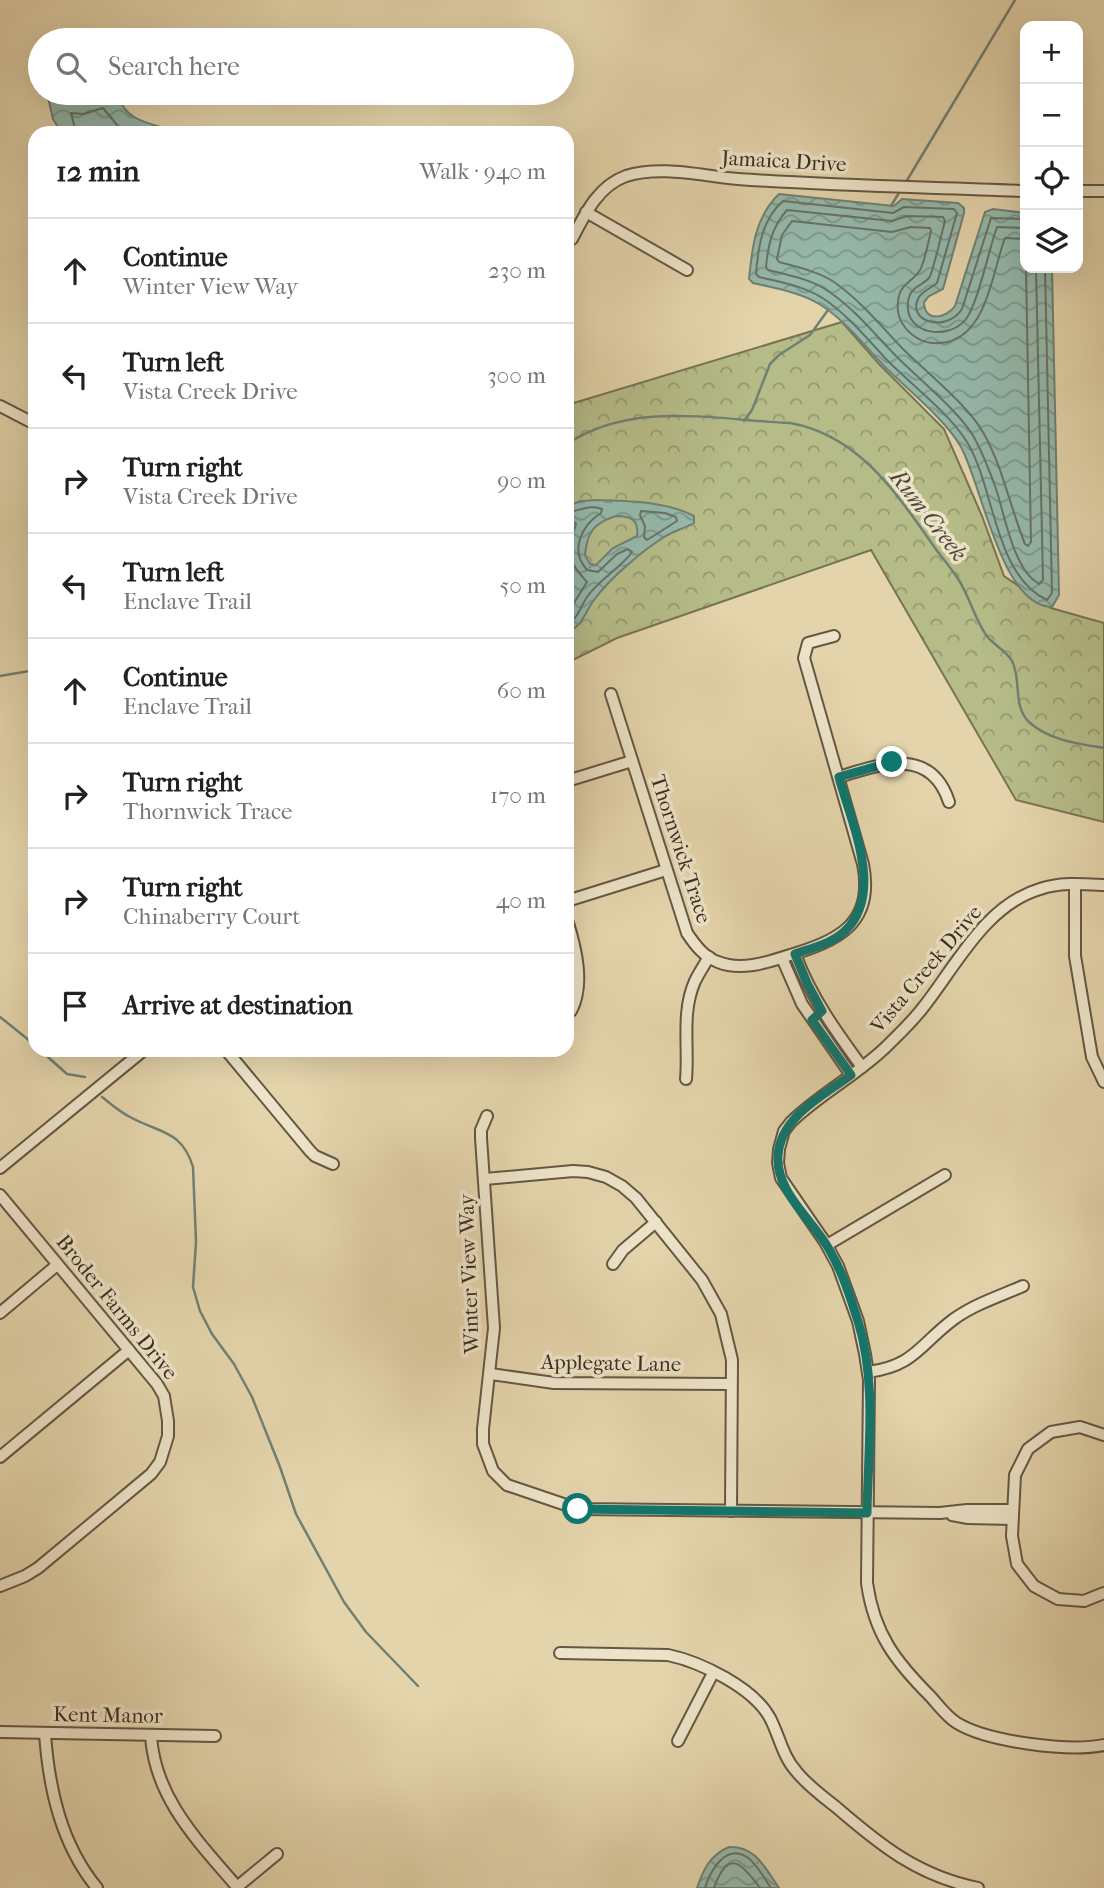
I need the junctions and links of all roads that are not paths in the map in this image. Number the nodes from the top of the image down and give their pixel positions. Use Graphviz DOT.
graph roads {
  1 [pos="1020,191"];
  2 [pos="1083,191"];
  3 [pos="1104,191"];
  4 [pos="586,212"];
  5 [pos="574,235"];
  6 [pos="687,270"];
  7 [pos="0,406"];
  8 [pos="28,420"];
  9 [pos="834,636"];
  10 [pos="611,694"];
  11 [pos="632,761"];
  12 [pos="839,777"];
  13 [pos="574,779"];
  14 [pos="950,802"];
  15 [pos="666,870"];
  16 [pos="1076,884"];
  17 [pos="1104,885"];
  18 [pos="574,899"];
  19 [pos="795,954"];
  20 [pos="709,957"];
  21 [pos="782,958"];
  22 [pos="574,959"];
  23 [pos="574,1004"];
  24 [pos="822,1011"];
  25 [pos="812,1020"];
  26 [pos="135,1057"];
  27 [pos="232,1057"];
  28 [pos="862,1067"];
  29 [pos="851,1075"];
  30 [pos="686,1079"];
  31 [pos="1104,1082"];
  32 [pos="487,1116"];
  33 [pos="333,1164"];
  34 [pos="0,1168"];
  35 [pos="945,1175"];
  36 [pos="485,1179"];
  37 [pos="0,1195"];
  38 [pos="656,1222"];
  39 [pos="827,1245"];
  40 [pos="614,1264"];
  41 [pos="57,1265"];
  42 [pos="1023,1286"];
  43 [pos="0,1313"];
  44 [pos="129,1350"];
  45 [pos="868,1372"];
  46 [pos="491,1374"];
  47 [pos="732,1384"];
  48 [pos="1104,1434"];
  49 [pos="0,1457"];
  50 [pos="731,1511"];
  51 [pos="867,1513"];
  52 [pos="1012,1514"];
  53 [pos="0,1586"];
  54 [pos="1104,1593"];
  55 [pos="560,1653"];
  56 [pos="713,1673"];
  57 [pos="0,1732"];
  58 [pos="45,1734"];
  59 [pos="151,1736"];
  60 [pos="215,1736"];
  61 [pos="678,1741"];
  62 [pos="1104,1745"];
  63 [pos="277,1854"];
  64 [pos="94,1884"];
  65 [pos="80,1888"];
  66 [pos="237,1888"];
  67 [pos="978,1888"];
  1 -- 4 [label="street, Jamaica Drive"];
  2 -- 3 [label="street"];
  4 -- 5 [label="street, Jamaica Drive"];
  4 -- 6 [label="street"];
  7 -- 8 [label="street"];
  9 -- 12 [label="street"];
  10 -- 11 [label="street, Thornwick Trace"];
  11 -- 13 [label="street"];
  11 -- 15 [label="street, Thornwick Trace"];
  12 -- 14 [label="street"];
  12 -- 19 [label="street"];
  15 -- 18 [label="street"];
  15 -- 20 [label="street, Thornwick Trace"];
  16 -- 17 [label="street, Vista Creek Drive"];
  16 -- 28 [label="street, Vista Creek Drive"];
  16 -- 31 [label="street"];
  19 -- 21 [label="street"];
  19 -- 24 [label="street"];
  20 -- 21 [label="street"];
  20 -- 30 [label="street"];
  21 -- 25 [label="street"];
  22 -- 23 [label="street"];
  24 -- 25 [label="street"];
  24 -- 28 [label="street"];
  25 -- 29 [label="street"];
  26 -- 34 [label="street"];
  27 -- 33 [label="street"];
  28 -- 29 [label="street, Vista Creek Drive"];
  29 -- 39 [label="street, Vista Creek Drive"];
  32 -- 36 [label="street, Winter View Way"];
  35 -- 39 [label="street"];
  36 -- 38 [label="street"];
  36 -- 46 [label="street, Winter View Way"];
  37 -- 41 [label="street, Broder Farms Drive"];
  38 -- 40 [label="street"];
  38 -- 47 [label="street"];
  39 -- 45 [label="street, Vista Creek Drive"];
  41 -- 43 [label="street"];
  41 -- 44 [label="street, Broder Farms Drive"];
  42 -- 45 [label="street"];
  44 -- 49 [label="street"];
  44 -- 53 [label="street, Broder Farms Drive"];
  45 -- 51 [label="street, Vista Creek Drive"];
  46 -- 47 [label="street, Applegate Lane"];
  46 -- 50 [label="street, Winter View Way"];
  47 -- 50 [label="street"];
  48 -- 52 [label="street"];
  50 -- 51 [label="street, Winter View Way"];
  51 -- 52 [label="street, Winter View Way"];
  51 -- 62 [label="street, Vista Creek Drive"];
  52 -- 54 [label="street"];
  55 -- 56 [label="street"];
  56 -- 61 [label="street"];
  56 -- 67 [label="street"];
  57 -- 58 [label="street, Kent Manor"];
  58 -- 59 [label="street, Kent Manor"];
  58 -- 64 [label="street"];
  59 -- 60 [label="street, Kent Manor"];
  59 -- 66 [label="street"];
  63 -- 66 [label="street"];
  64 -- 65 [label="street"];
}
